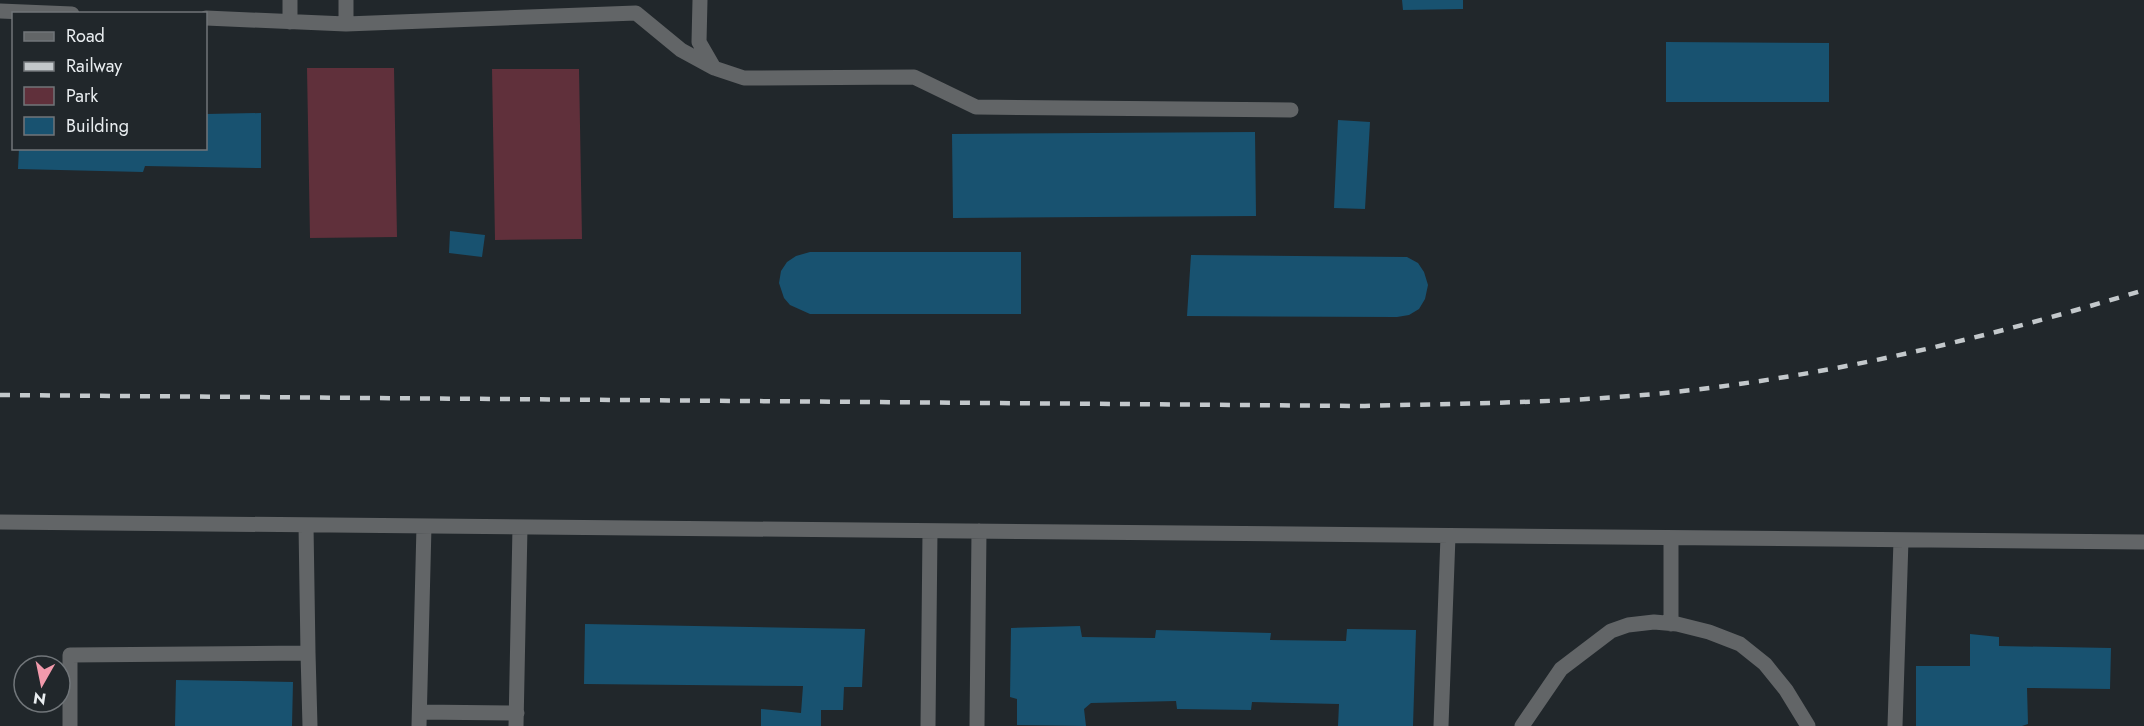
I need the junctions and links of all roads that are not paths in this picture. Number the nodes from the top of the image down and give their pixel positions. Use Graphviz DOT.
graph roads {
  1 [pos="290,0"];
  2 [pos="346,0"];
  3 [pos="699,0"];
  4 [pos="0,11"];
  5 [pos="24,12"];
  6 [pos="207,18"];
  7 [pos="290,22"];
  8 [pos="346,24"];
  9 [pos="714,68"];
  10 [pos="1291,110"];
  11 [pos="0,522"];
  12 [pos="306,525"];
  13 [pos="424,526"];
  14 [pos="520,527"];
  15 [pos="930,531"];
  16 [pos="979,531"];
  17 [pos="1448,536"];
  18 [pos="1671,538"];
  19 [pos="1901,540"];
  20 [pos="2144,542"];
  21 [pos="1671,624"];
  22 [pos="308,653"];
  23 [pos="420,719"];
  24 [pos="516,719"];
  25 [pos="70,726"];
  26 [pos="310,726"];
  27 [pos="928,726"];
  28 [pos="977,726"];
  29 [pos="1441,726"];
  30 [pos="1522,726"];
  31 [pos="1808,726"];
  32 [pos="1895,726"];
  1 -- 7 [label="lane"];
  2 -- 8 [label="lane"];
  3 -- 9 [label="lane"];
  4 -- 5 [label="lane"];
  6 -- 7 [label="lane"];
  7 -- 8 [label="lane"];
  8 -- 9 [label="lane"];
  9 -- 10 [label="lane"];
  11 -- 12 [label="lane"];
  12 -- 13 [label="lane"];
  12 -- 22 [label="lane"];
  13 -- 14 [label="lane"];
  13 -- 23 [label="lane"];
  14 -- 15 [label="lane"];
  14 -- 24 [label="lane"];
  15 -- 16 [label="lane"];
  15 -- 27 [label="lane"];
  16 -- 17 [label="lane"];
  16 -- 28 [label="lane"];
  17 -- 18 [label="lane"];
  17 -- 29 [label="lane"];
  18 -- 19 [label="lane"];
  18 -- 21 [label="lane"];
  19 -- 20 [label="lane"];
  19 -- 32 [label="lane"];
  21 -- 30 [label="lane"];
  21 -- 31 [label="lane"];
  22 -- 25 [label="lane"];
  22 -- 26 [label="lane"];
  23 -- 24 [label="lane"];
}
